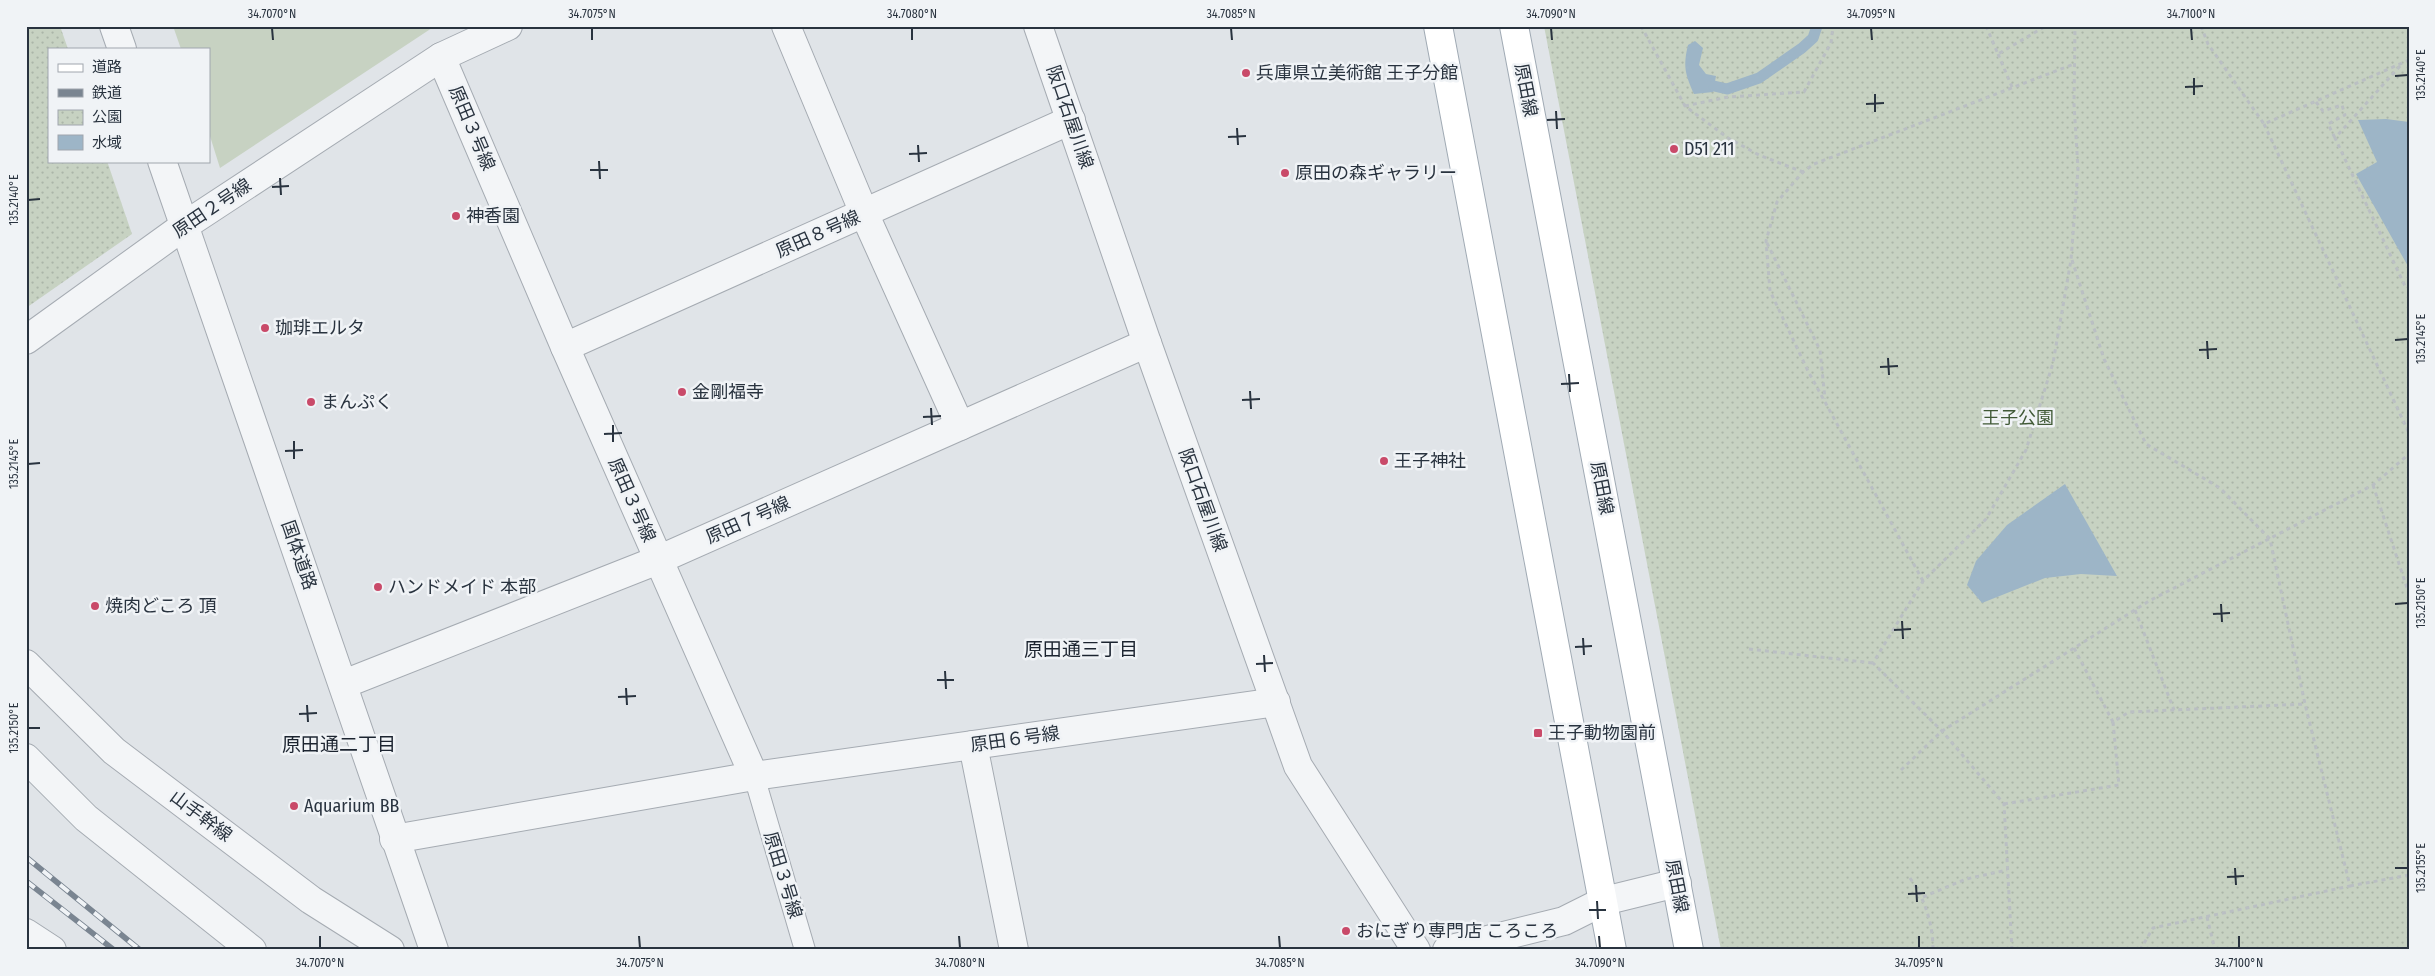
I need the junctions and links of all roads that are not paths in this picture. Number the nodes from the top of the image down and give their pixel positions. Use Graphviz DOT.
graph roads {
  1 [pos="114,26"];
  2 [pos="508,26"];
  3 [pos="786,26"];
  4 [pos="1038,26"];
  5 [pos="1438,26"];
  6 [pos="1514,26"];
  7 [pos="122,48"];
  8 [pos="441,57"];
  9 [pos="1071,120"];
  10 [pos="162,162"];
  11 [pos="864,213"];
  12 [pos="184,226"];
  13 [pos="26,340"];
  14 [pos="1147,342"];
  15 [pos="565,347"];
  16 [pos="960,426"];
  17 [pos="658,560"];
  18 [pos="26,664"];
  19 [pos="344,684"];
  20 [pos="1276,702"];
  21 [pos="974,745"];
  22 [pos="26,758"];
  23 [pos="754,776"];
  24 [pos="394,839"];
  25 [pos="1677,883"];
  26 [pos="1604,901"];
  27 [pos="26,933"];
  28 [pos="52,950"];
  29 [pos="252,950"];
  30 [pos="390,950"];
  31 [pos="434,950"];
  32 [pos="805,950"];
  33 [pos="1014,950"];
  34 [pos="1416,950"];
  35 [pos="1447,950"];
  36 [pos="1612,950"];
  37 [pos="1689,950"];
  1 -- 7 [label="street"];
  2 -- 8 [label="street, 原田２号線"];
  3 -- 11 [label="street"];
  4 -- 9 [label="street, 阪口石屋川線"];
  5 -- 26 [label="main road"];
  6 -- 25 [label="main road, 原田線"];
  8 -- 12 [label="street, 原田２号線"];
  8 -- 15 [label="street, 原田３号線"];
  9 -- 11 [label="street, 原田８号線"];
  9 -- 14 [label="street, 阪口石屋川線"];
  10 -- 12 [label="street, 国体道路"];
  11 -- 15 [label="street, 原田８号線"];
  11 -- 16 [label="street"];
  12 -- 13 [label="street, 原田２号線"];
  12 -- 19 [label="street, 国体道路"];
  14 -- 16 [label="street, 原田７号線"];
  14 -- 20 [label="street, 阪口石屋川線"];
  15 -- 17 [label="street, 原田３号線"];
  16 -- 17 [label="street, 原田７号線"];
  17 -- 19 [label="street, 原田７号線"];
  17 -- 23 [label="street, 原田３号線"];
  18 -- 30 [label="street, 山手幹線"];
  19 -- 24 [label="street, 国体道路"];
  20 -- 21 [label="street, 原田６号線"];
  20 -- 34 [label="street, 阪口石屋川線"];
  21 -- 23 [label="street, 原田６号線"];
  21 -- 33 [label="street"];
  22 -- 29 [label="street"];
  23 -- 24 [label="street, 原田６号線"];
  23 -- 32 [label="lane, 原田３号線"];
  24 -- 31 [label="street, 国体道路"];
  25 -- 26 [label="street"];
  25 -- 37 [label="main road, 原田線"];
  26 -- 35 [label="street"];
  26 -- 36 [label="main road"];
  27 -- 28 [label="street"];
}
